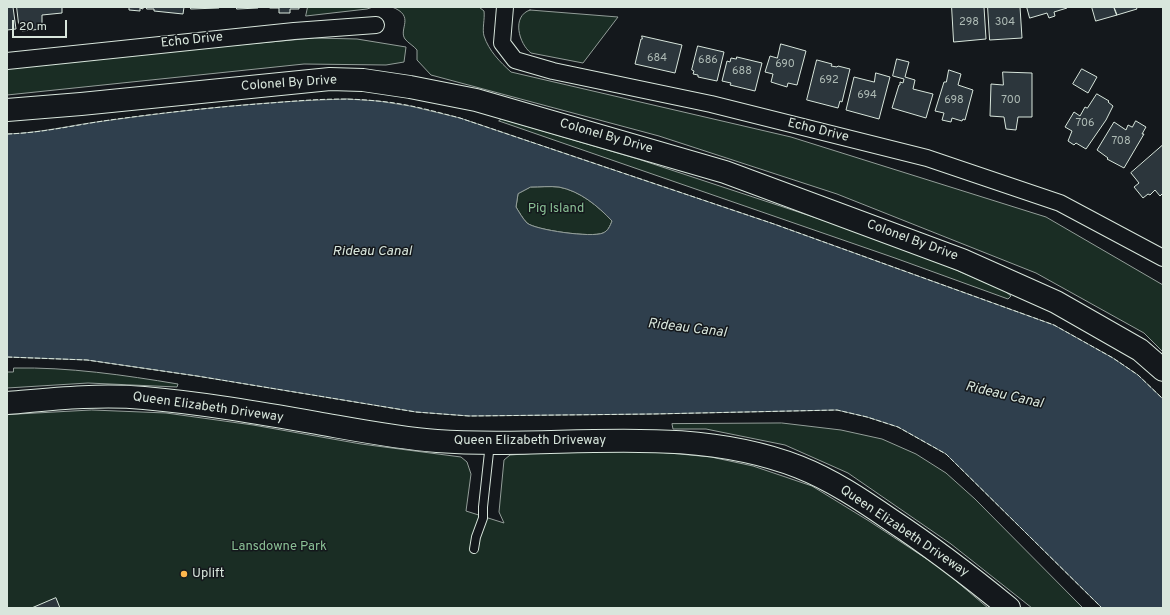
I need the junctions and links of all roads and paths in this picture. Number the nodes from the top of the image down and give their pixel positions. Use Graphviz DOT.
graph roads {
  1 [pos="505,7"];
  2 [pos="376,25"];
  3 [pos="7,61"];
  4 [pos="7,110"];
  5 [pos="1163,258"];
  6 [pos="1163,370"];
  7 [pos="7,403"];
  8 [pos="490,443"];
  9 [pos="474,549"];
  10 [pos="1009,608"];
  1 -- 5 [label="street, Echo Drive"];
  2 -- 3 [label="street, Echo Drive"];
  4 -- 6 [label="main road, Colonel By Drive"];
  7 -- 8 [label="main road, Queen Elizabeth Driveway"];
  8 -- 9 [label="lane"];
  8 -- 10 [label="main road, Queen Elizabeth Driveway"];
}
